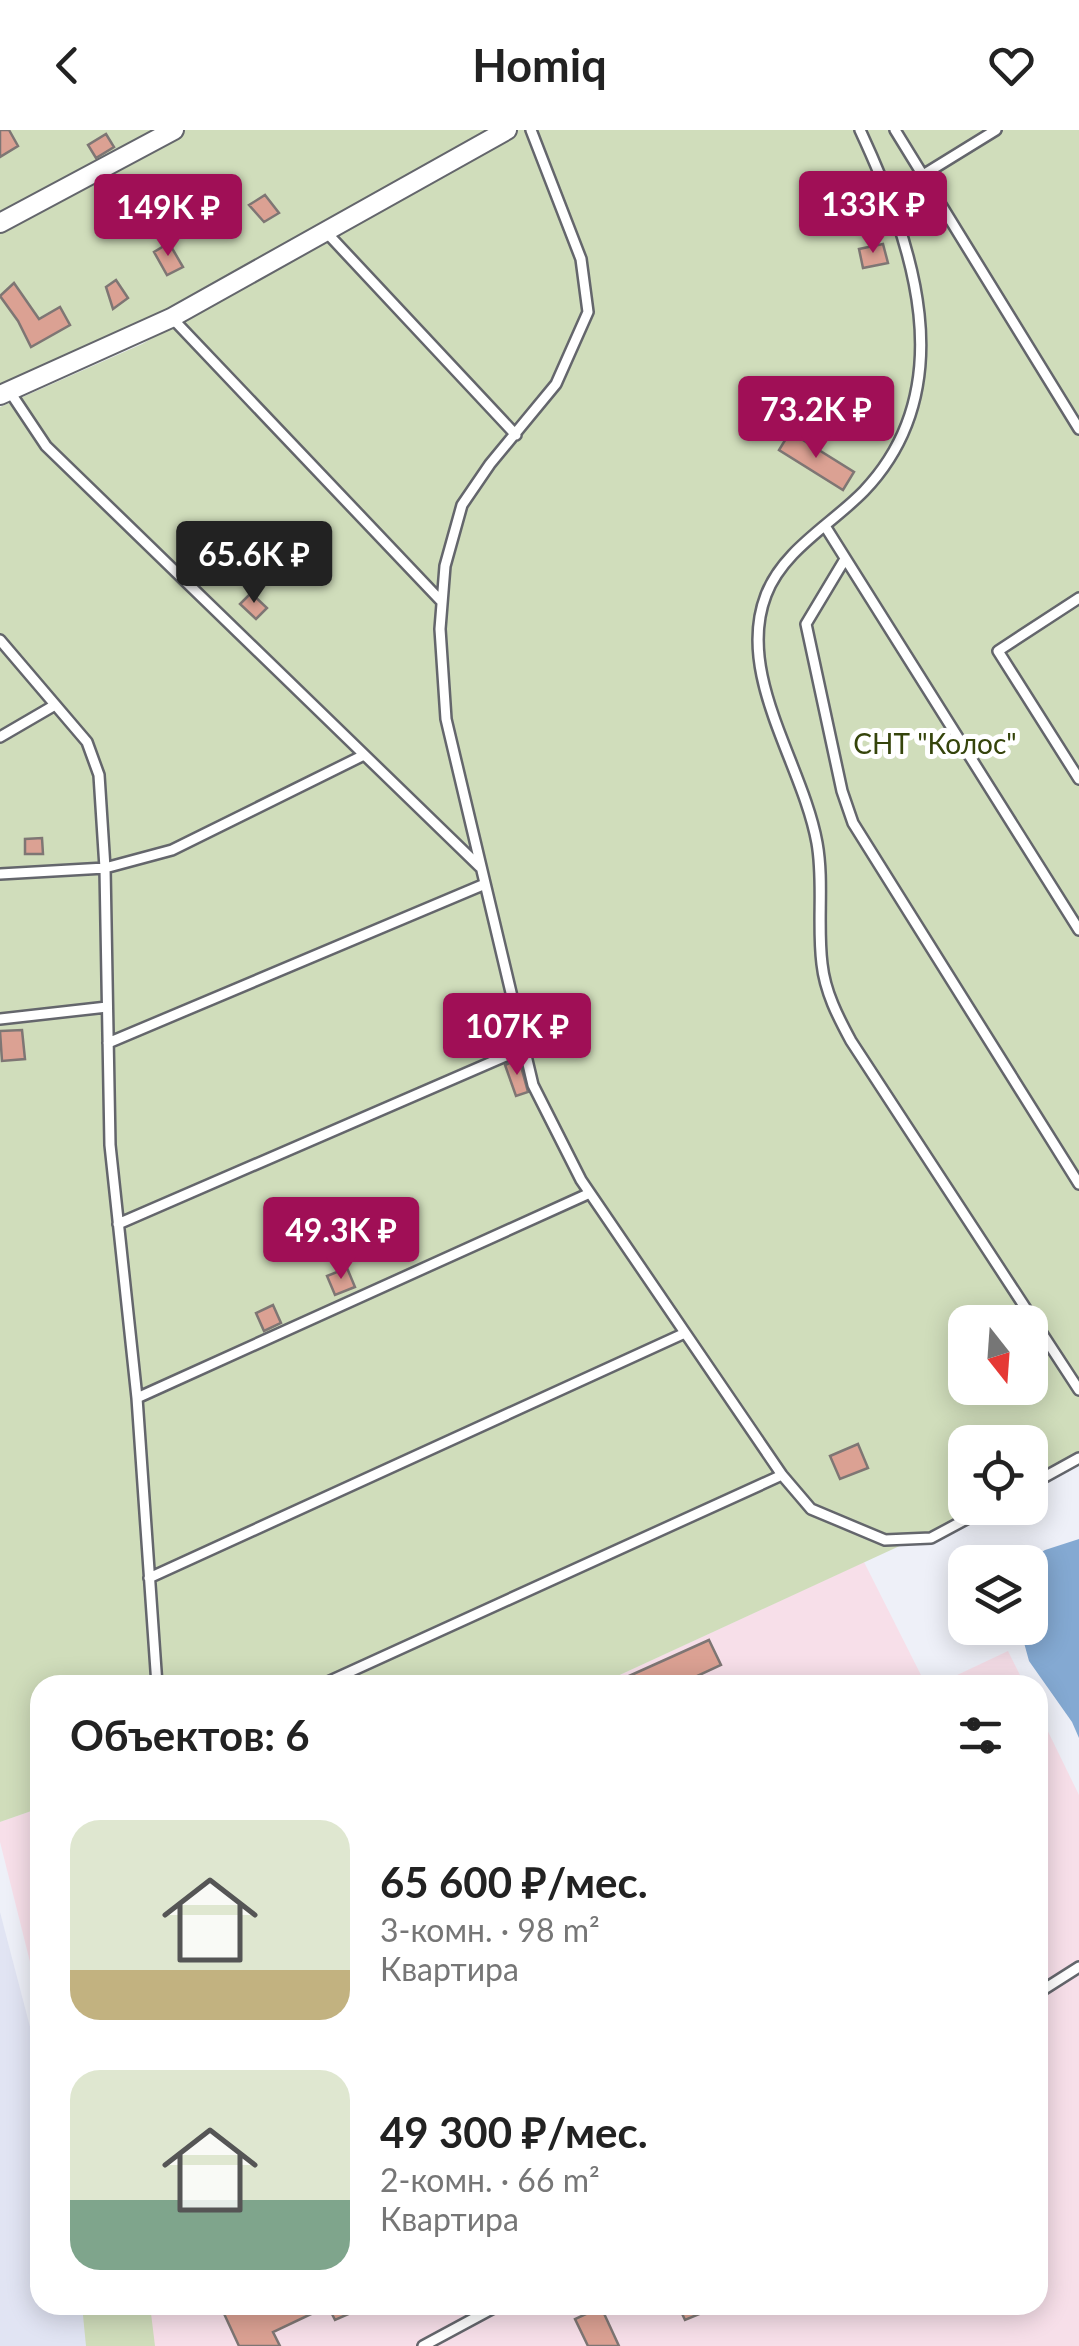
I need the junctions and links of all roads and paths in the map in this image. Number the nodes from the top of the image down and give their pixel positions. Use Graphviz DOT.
graph roads {
  1 [pos="174,130"];
  2 [pos="507,130"];
  3 [pos="531,130"];
  4 [pos="860,130"];
  5 [pos="895,130"];
  6 [pos="996,130"];
  7 [pos="923,176"];
  8 [pos="0,223"];
  9 [pos="326,232"];
  10 [pos="171,318"];
  11 [pos="5,393"];
  12 [pos="1079,430"];
  13 [pos="516,435"];
  14 [pos="824,526"];
  15 [pos="846,559"];
  16 [pos="1079,598"];
  17 [pos="442,602"];
  18 [pos="0,640"];
  19 [pos="55,706"];
  20 [pos="0,738"];
  21 [pos="364,755"];
  22 [pos="1079,779"];
  23 [pos="104,868"];
  24 [pos="482,869"];
  25 [pos="0,874"];
  26 [pos="485,884"];
  27 [pos="1079,930"];
  28 [pos="107,1006"];
  29 [pos="0,1019"];
  30 [pos="108,1044"];
  31 [pos="524,1048"];
  32 [pos="1079,1184"];
  33 [pos="590,1193"];
  34 [pos="118,1224"];
  35 [pos="685,1333"];
  36 [pos="1079,1390"];
  37 [pos="137,1398"];
  38 [pos="1079,1458"];
  39 [pos="782,1474"];
  40 [pos="1048,1474"];
  41 [pos="955,1525"];
  42 [pos="148,1578"];
  43 [pos="156,1675"];
  44 [pos="343,1675"];
  45 [pos="1079,1967"];
  46 [pos="1048,1987"];
  47 [pos="480,2315"];
  48 [pos="423,2346"];
  1 -- 8 [label="street"];
  2 -- 9 [label="street"];
  3 -- 13 [label="lane"];
  4 -- 14 [label="lane"];
  5 -- 7 [label="lane"];
  6 -- 7 [label="lane"];
  7 -- 12 [label="lane"];
  9 -- 10 [label="street"];
  9 -- 13 [label="lane"];
  10 -- 11 [label="street"];
  10 -- 17 [label="lane"];
  11 -- 21 [label="lane"];
  13 -- 17 [label="lane"];
  14 -- 15 [label="lane"];
  14 -- 36 [label="lane"];
  15 -- 27 [label="lane"];
  15 -- 32 [label="lane"];
  16 -- 22 [label="lane"];
  17 -- 24 [label="lane"];
  18 -- 19 [label="lane"];
  19 -- 20 [label="lane"];
  19 -- 23 [label="lane"];
  21 -- 23 [label="lane"];
  21 -- 24 [label="lane"];
  23 -- 25 [label="lane"];
  23 -- 28 [label="lane"];
  24 -- 26 [label="lane"];
  26 -- 30 [label="lane"];
  26 -- 31 [label="lane"];
  28 -- 29 [label="lane"];
  28 -- 30 [label="lane"];
  30 -- 34 [label="lane"];
  31 -- 33 [label="lane"];
  31 -- 34 [label="lane"];
  33 -- 35 [label="lane"];
  33 -- 37 [label="lane"];
  34 -- 37 [label="lane"];
  35 -- 39 [label="lane"];
  35 -- 42 [label="lane"];
  37 -- 42 [label="lane"];
  38 -- 40 [label="lane"];
  39 -- 41 [label="lane"];
  39 -- 44 [label="lane"];
  42 -- 43 [label="lane"];
  45 -- 46 [label="lane"];
  47 -- 48 [label="lane"];
}
